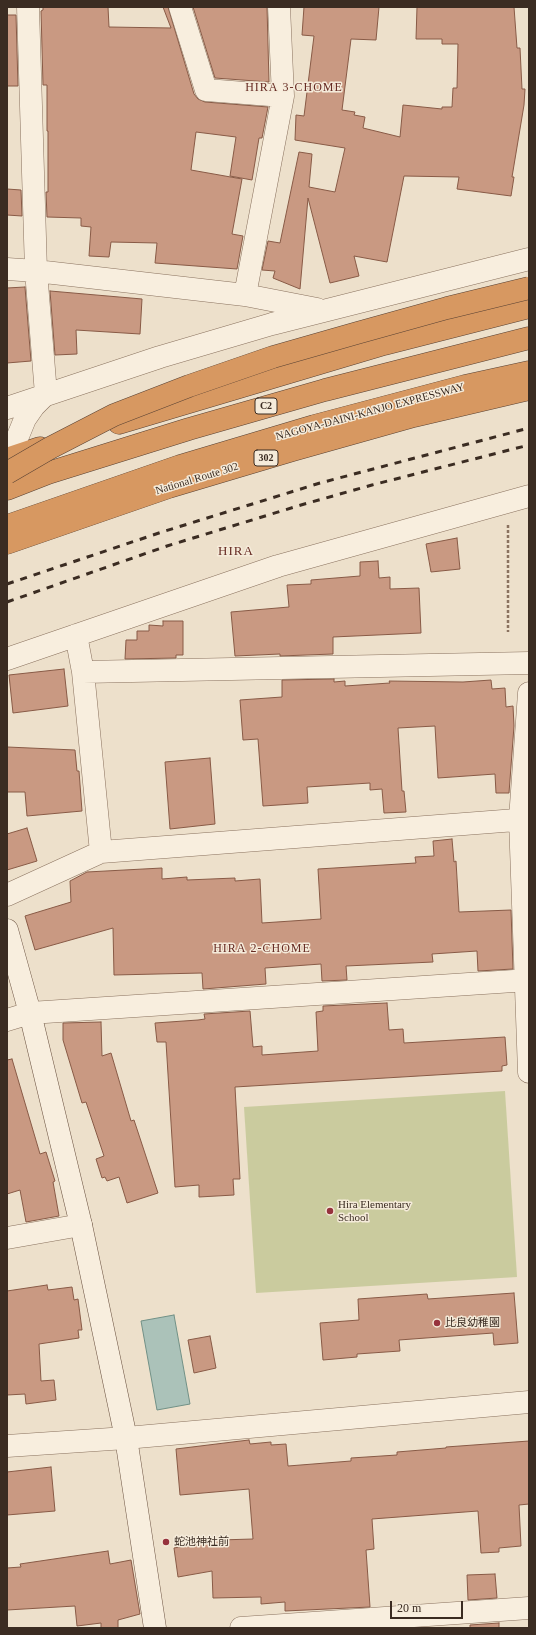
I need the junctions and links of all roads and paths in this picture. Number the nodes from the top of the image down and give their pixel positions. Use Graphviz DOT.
graph roads {
  1 [pos="28,7"];
  2 [pos="180,7"];
  3 [pos="279,7"];
  4 [pos="283,96"];
  5 [pos="529,259"];
  6 [pos="7,269"];
  7 [pos="36,271"];
  8 [pos="529,288"];
  9 [pos="245,295"];
  10 [pos="529,307"];
  11 [pos="322,310"];
  12 [pos="529,338"];
  13 [pos="529,372"];
  14 [pos="529,389"];
  15 [pos="46,394"];
  16 [pos="7,408"];
  17 [pos="8,463"];
  18 [pos="7,489"];
  19 [pos="529,496"];
  20 [pos="508,523"];
  21 [pos="7,526"];
  22 [pos="7,543"];
  23 [pos="508,632"];
  24 [pos="76,635"];
  25 [pos="7,659"];
  26 [pos="529,663"];
  27 [pos="83,672"];
  28 [pos="529,693"];
  29 [pos="525,819"];
  30 [pos="101,852"];
  31 [pos="7,896"];
  32 [pos="7,930"];
  33 [pos="527,980"];
  34 [pos="30,1013"];
  35 [pos="7,1020"];
  36 [pos="529,1072"];
  37 [pos="81,1225"];
  38 [pos="7,1238"];
  39 [pos="529,1402"];
  40 [pos="126,1438"];
  41 [pos="7,1446"];
  42 [pos="529,1608"];
  43 [pos="155,1628"];
  44 [pos="241,1628"];
  1 -- 7 [label="street"];
  2 -- 4 [label="street"];
  3 -- 4 [label="street"];
  4 -- 9 [label="street"];
  5 -- 11 [label="street"];
  6 -- 7 [label="street"];
  7 -- 9 [label="street"];
  7 -- 15 [label="street"];
  8 -- 17 [label="highway, bridge"];
  9 -- 11 [label="street"];
  10 -- 17 [label="highway"];
  11 -- 15 [label="street"];
  12 -- 18 [label="highway, C2"];
  13 -- 21 [label="highway, NAGOYA-DAINI-KANJO EXPRESSWAY"];
  14 -- 22 [label="highway, National Route 302 / 302"];
  15 -- 16 [label="street"];
  15 -- 17 [label="street"];
  19 -- 24 [label="street"];
  20 -- 23 [label="path"];
  24 -- 25 [label="street"];
  24 -- 27 [label="street"];
  26 -- 27 [label="street"];
  27 -- 30 [label="street"];
  28 -- 29 [label="street"];
  29 -- 30 [label="street"];
  29 -- 33 [label="street"];
  30 -- 31 [label="street"];
  32 -- 34 [label="street"];
  33 -- 34 [label="street"];
  33 -- 36 [label="street"];
  34 -- 35 [label="street"];
  34 -- 37 [label="street"];
  37 -- 38 [label="street"];
  37 -- 40 [label="street"];
  39 -- 40 [label="street"];
  40 -- 41 [label="street"];
  40 -- 43 [label="street"];
  42 -- 44 [label="street"];
}
